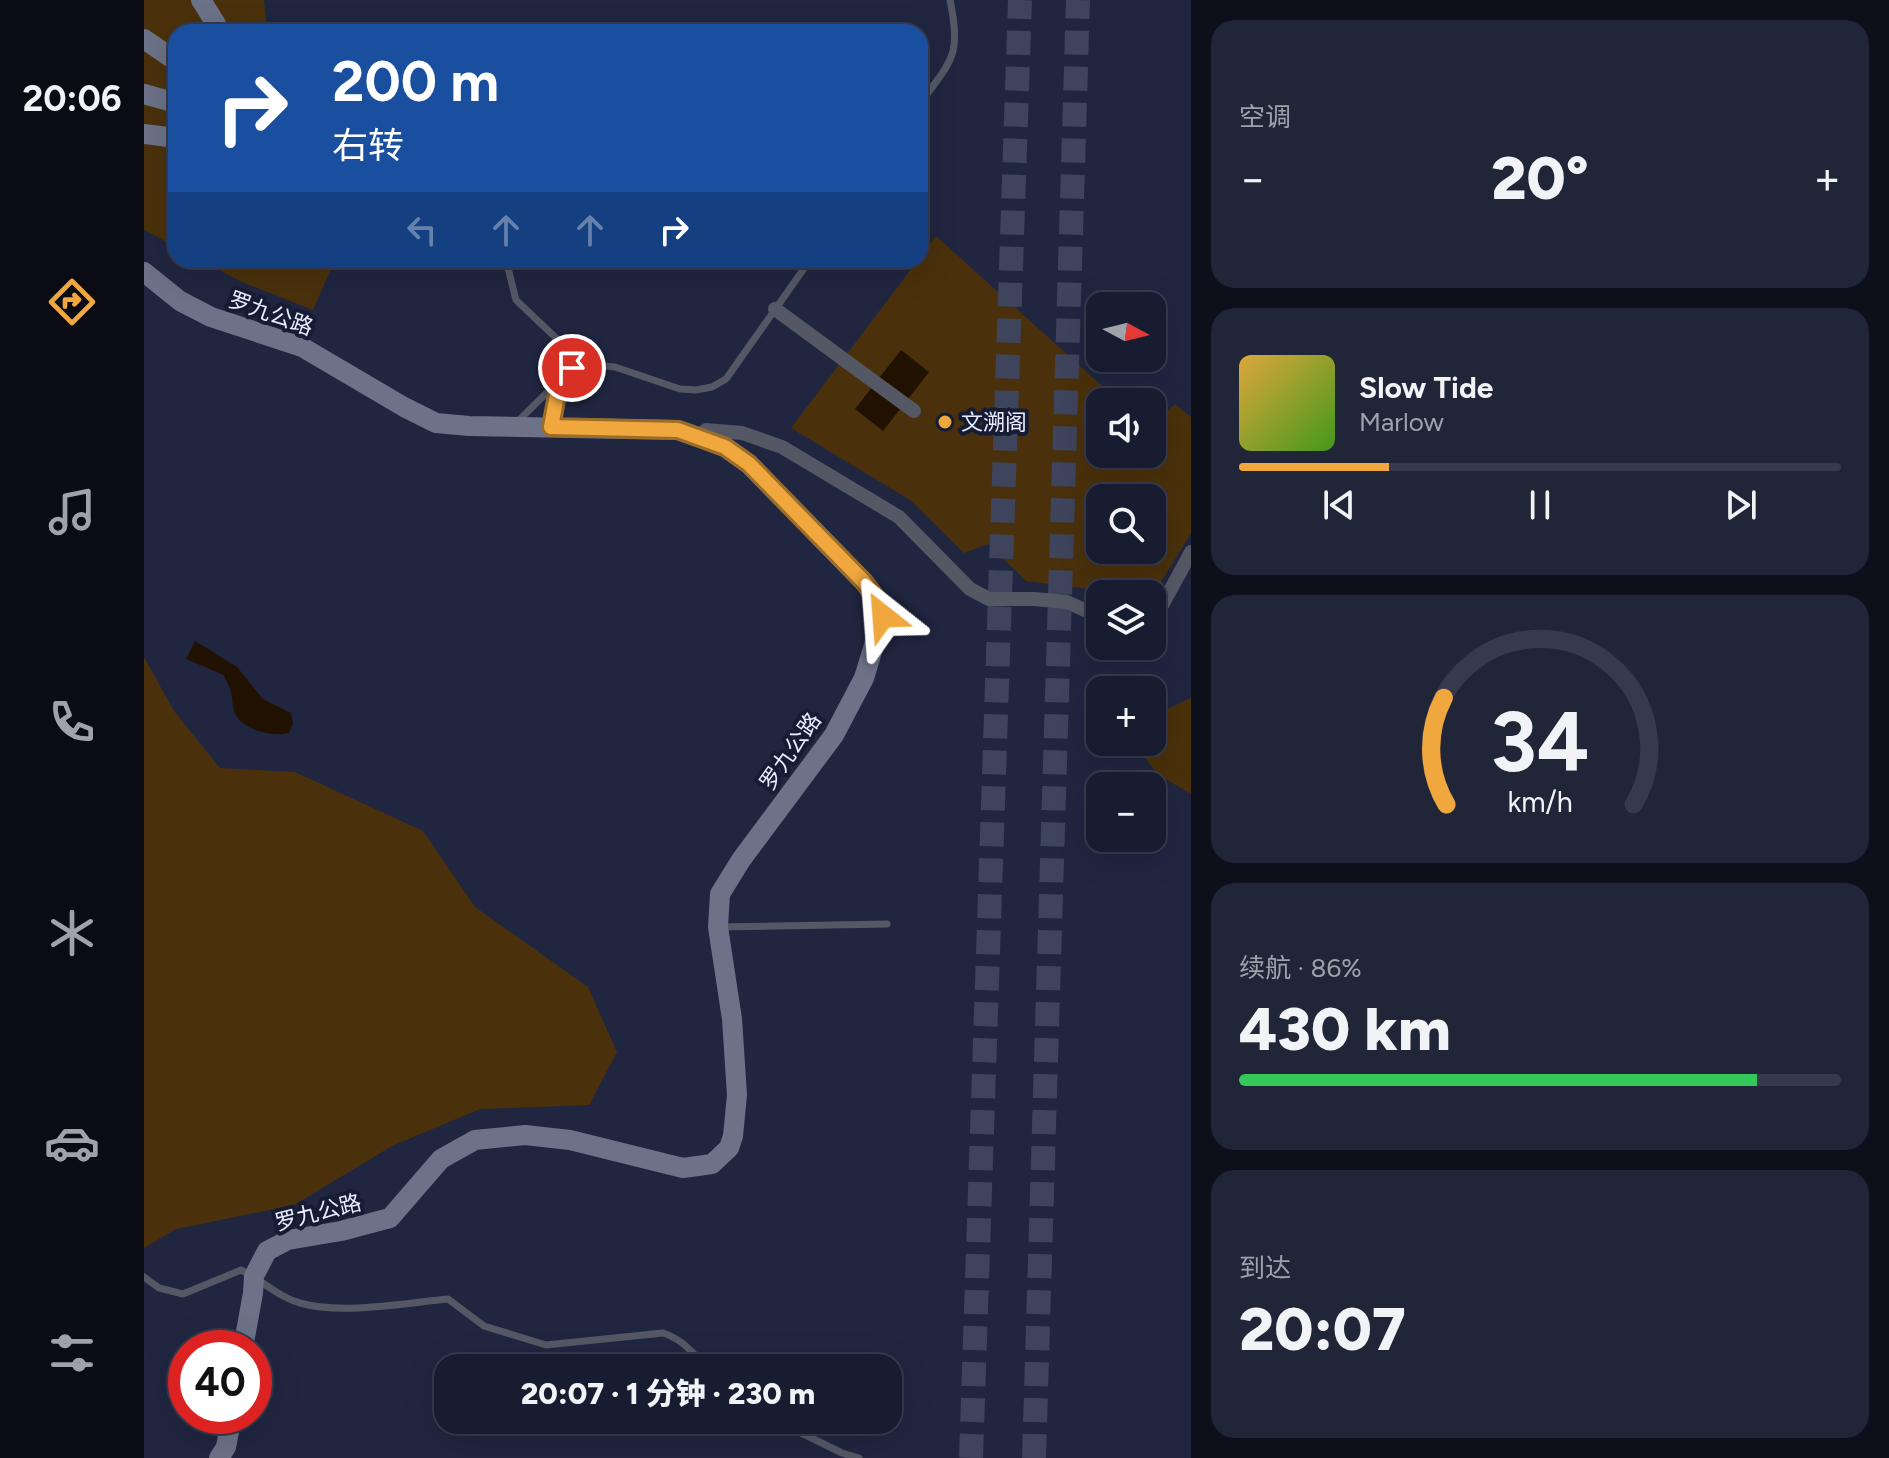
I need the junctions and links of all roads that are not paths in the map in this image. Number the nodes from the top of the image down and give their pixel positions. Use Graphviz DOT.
graph roads {
  1 [pos="201,0"];
  2 [pos="950,0"];
  3 [pos="216,24"];
  4 [pos="144,39"];
  5 [pos="168,56"];
  6 [pos="144,94"];
  7 [pos="928,94"];
  8 [pos="168,101"];
  9 [pos="144,134"];
  10 [pos="168,137"];
  11 [pos="508,268"];
  12 [pos="803,268"];
  13 [pos="144,272"];
  14 [pos="775,309"];
  15 [pos="572,368"];
  16 [pos="559,384"];
  17 [pos="912,410"];
  18 [pos="513,426"];
  19 [pos="551,427"];
  20 [pos="698,437"];
  21 [pos="1191,552"];
  22 [pos="1166,598"];
  23 [pos="1086,611"];
  24 [pos="887,924"];
  25 [pos="718,927"];
  26 [pos="254,1276"];
  27 [pos="144,1277"];
  28 [pos="246,1330"];
  29 [pos="696,1354"];
  30 [pos="229,1434"];
  31 [pos="803,1434"];
  32 [pos="219,1458"];
  33 [pos="859,1458"];
  1 -- 3 [label="street"];
  2 -- 7 [label="lane"];
  4 -- 5 [label="street"];
  6 -- 8 [label="street"];
  9 -- 10 [label="street"];
  11 -- 15 [label="lane"];
  12 -- 14 [label="lane"];
  13 -- 18 [label="street, 罗九公路"];
  14 -- 15 [label="lane"];
  14 -- 17 [label="street"];
  15 -- 16 [label="lane"];
  16 -- 18 [label="lane"];
  16 -- 19 [label="lane"];
  18 -- 19 [label="street, 罗九公路"];
  19 -- 20 [label="street, 罗九公路"];
  20 -- 23 [label="street"];
  20 -- 25 [label="street, 罗九公路"];
  21 -- 22 [label="street"];
  24 -- 25 [label="lane"];
  25 -- 26 [label="street, 罗九公路"];
  26 -- 27 [label="lane"];
  26 -- 28 [label="street, 罗九公路"];
  26 -- 29 [label="lane"];
  30 -- 32 [label="street"];
  31 -- 33 [label="lane"];
}
